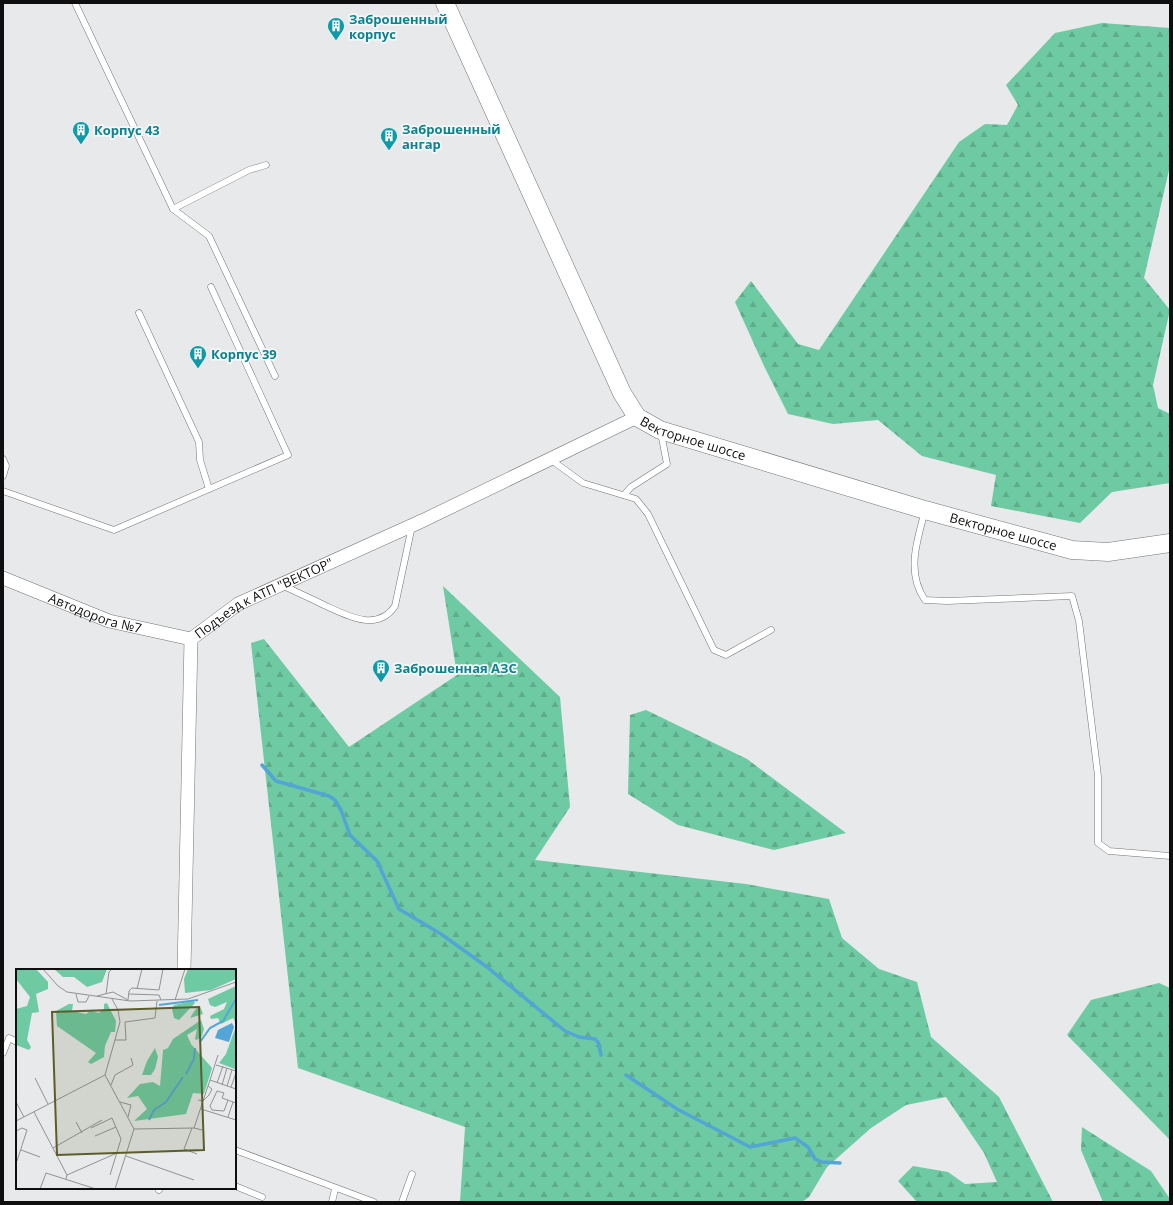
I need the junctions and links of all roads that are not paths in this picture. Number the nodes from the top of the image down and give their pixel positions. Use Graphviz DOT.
graph roads {
  1 [pos="75,3"];
  2 [pos="445,3"];
  3 [pos="266,165"];
  4 [pos="173,209"];
  5 [pos="211,287"];
  6 [pos="139,313"];
  7 [pos="275,376"];
  8 [pos="637,417"];
  9 [pos="660,430"];
  10 [pos="3,459"];
  11 [pos="550,459"];
  12 [pos="3,476"];
  13 [pos="209,489"];
  14 [pos="3,491"];
  15 [pos="624,495"];
  16 [pos="925,510"];
  17 [pos="412,525"];
  18 [pos="1170,543"];
  19 [pos="3,578"];
  20 [pos="282,585"];
  21 [pos="771,630"];
  22 [pos="191,639"];
  23 [pos="1170,856"];
  24 [pos="184,969"];
  25 [pos="16,1042"];
  26 [pos="3,1053"];
  27 [pos="236,1150"];
  28 [pos="412,1174"];
  29 [pos="236,1186"];
  30 [pos="335,1189"];
  31 [pos="262,1197"];
  32 [pos="332,1202"];
  33 [pos="374,1202"];
  34 [pos="402,1202"];
  1 -- 4 [label="lane"];
  2 -- 8 [label="main road, Векторное шоссе"];
  3 -- 4 [label="lane"];
  4 -- 7 [label="lane"];
  5 -- 13 [label="lane"];
  6 -- 13 [label="lane"];
  8 -- 9 [label="main road, Векторное шоссе"];
  8 -- 11 [label="street, Подъезд к АТП \"ВЕКТОР\""];
  9 -- 15 [label="lane"];
  9 -- 16 [label="main road, Векторное шоссе"];
  10 -- 12 [label="lane"];
  11 -- 15 [label="lane"];
  11 -- 17 [label="street, Подъезд к АТП \"ВЕКТОР\""];
  13 -- 14 [label="lane"];
  15 -- 21 [label="lane"];
  16 -- 18 [label="main road, Векторное шоссе"];
  16 -- 23 [label="lane"];
  17 -- 20 [label="street, Подъезд к АТП \"ВЕКТОР\""];
  17 -- 20 [label="lane"];
  19 -- 22 [label="street, Автодорога №7"];
  20 -- 22 [label="street, Подъезд к АТП \"ВЕКТОР\""];
  22 -- 24 [label="street, Подъезд к АТП \"ВЕКТОР\""];
  25 -- 26 [label="lane"];
  27 -- 30 [label="lane"];
  28 -- 34 [label="lane"];
  29 -- 31 [label="lane"];
  30 -- 32 [label="lane"];
  30 -- 33 [label="lane"];
}
